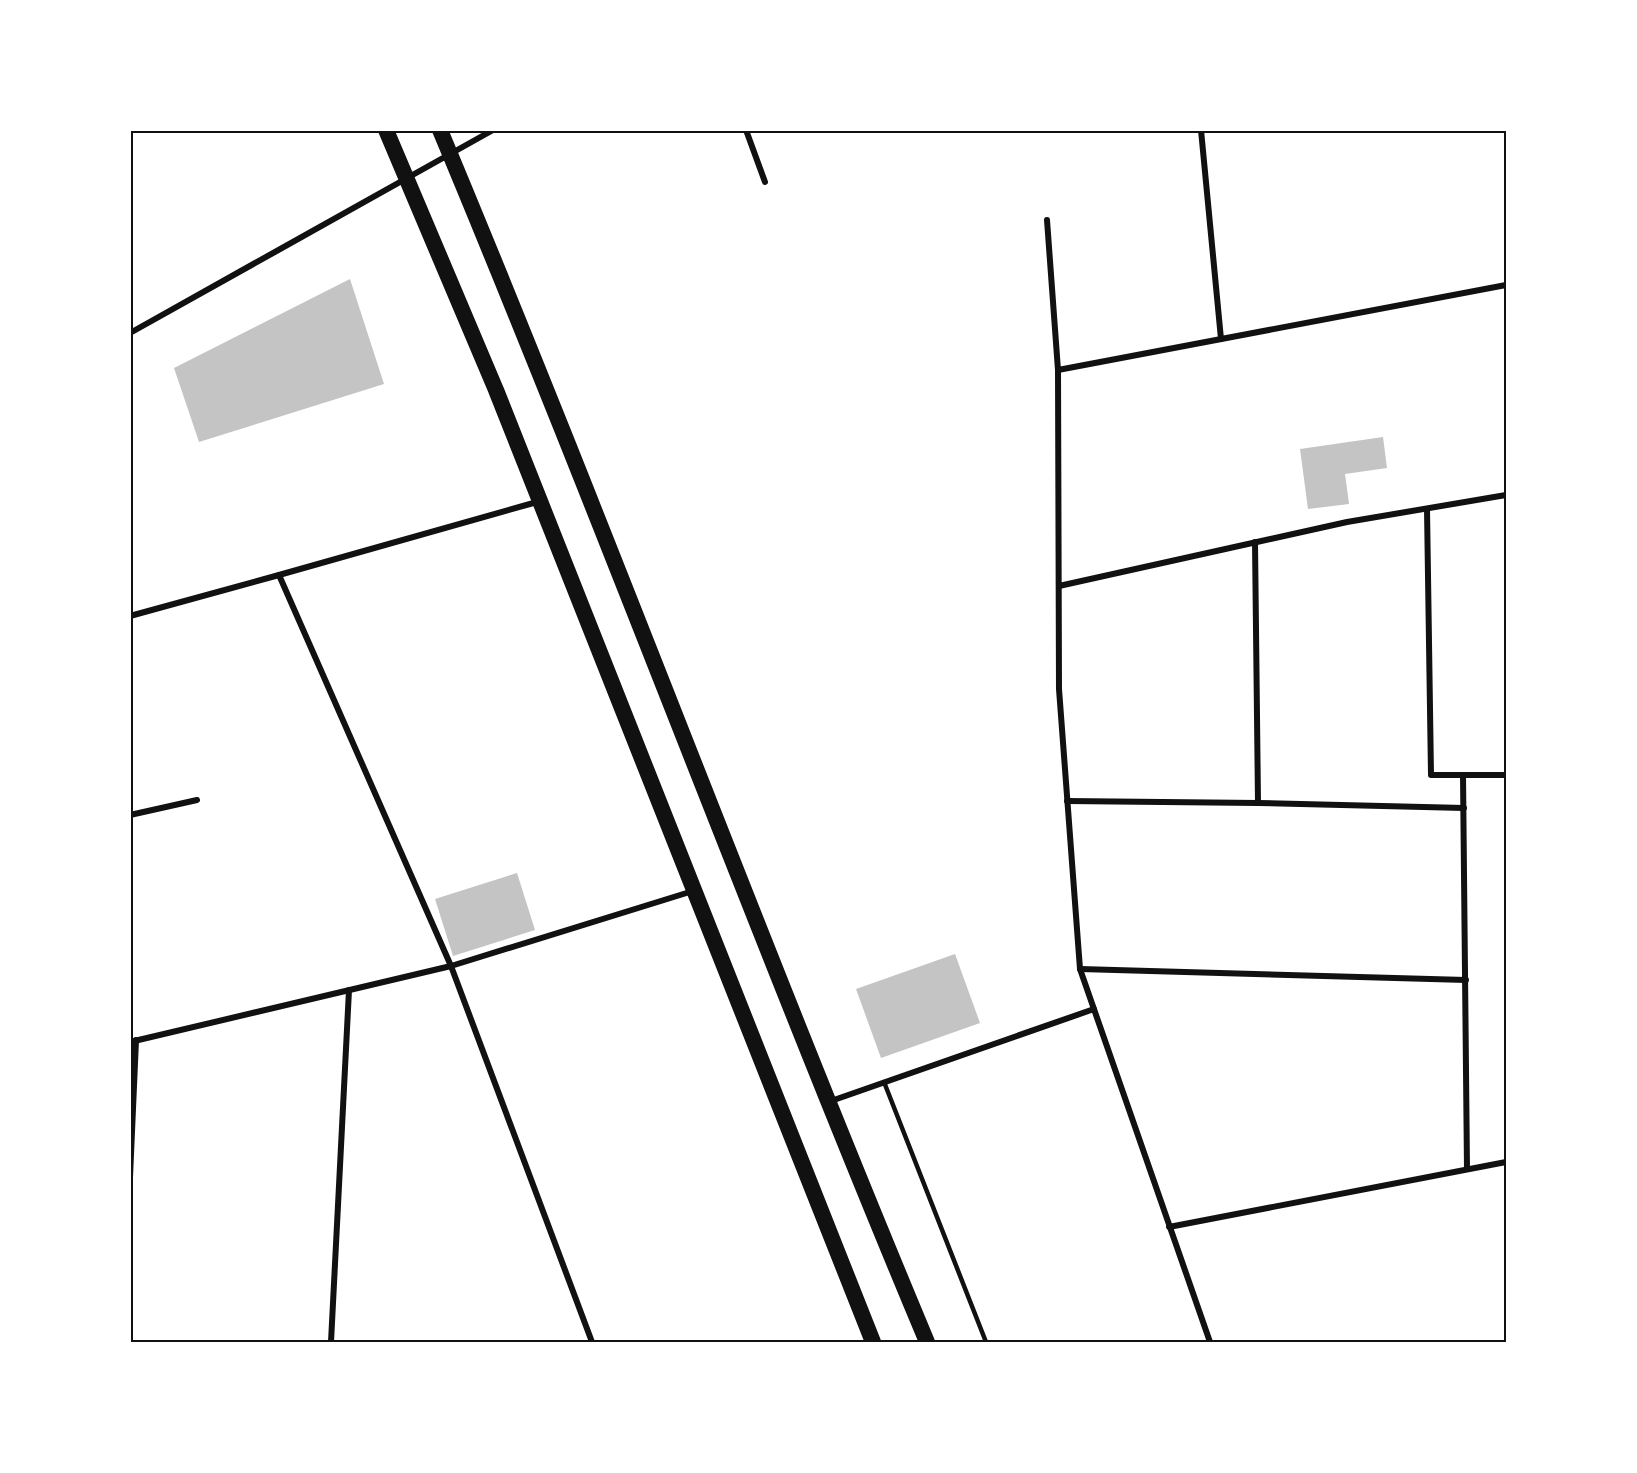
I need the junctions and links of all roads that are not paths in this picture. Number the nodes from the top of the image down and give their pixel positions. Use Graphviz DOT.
graph roads {
  1 [pos="386,130"];
  2 [pos="440,130"];
  3 [pos="493,130"];
  4 [pos="746,130"];
  5 [pos="1202,130"];
  6 [pos="450,153"];
  7 [pos="407,180"];
  8 [pos="765,182"];
  9 [pos="1047,220"];
  10 [pos="1506,285"];
  11 [pos="130,333"];
  12 [pos="1221,339"];
  13 [pos="1058,370"];
  14 [pos="1506,495"];
  15 [pos="538,501"];
  16 [pos="1427,509"];
  17 [pos="1255,542"];
  18 [pos="279,575"];
  19 [pos="1059,586"];
  20 [pos="130,616"];
  21 [pos="1463,775"];
  22 [pos="1506,776"];
  23 [pos="197,800"];
  24 [pos="1067,801"];
  25 [pos="1258,803"];
  26 [pos="1464,807"];
  27 [pos="130,814"];
  28 [pos="693,891"];
  29 [pos="451,966"];
  30 [pos="1080,969"];
  31 [pos="1466,980"];
  32 [pos="349,990"];
  33 [pos="1094,1009"];
  34 [pos="134,1041"];
  35 [pos="884,1082"];
  36 [pos="826,1102"];
  37 [pos="1506,1162"];
  38 [pos="1467,1169"];
  39 [pos="130,1177"];
  40 [pos="1169,1227"];
  41 [pos="331,1342"];
  42 [pos="592,1342"];
  43 [pos="873,1342"];
  44 [pos="927,1342"];
  45 [pos="986,1342"];
  46 [pos="1210,1342"];
  1 -- 7 [label="highway"];
  2 -- 6 [label="highway"];
  3 -- 6 [label="street"];
  4 -- 8 [label="street"];
  5 -- 12 [label="street"];
  6 -- 7 [label="street"];
  6 -- 36 [label="highway"];
  7 -- 11 [label="street"];
  7 -- 15 [label="highway"];
  9 -- 13 [label="street"];
  10 -- 12 [label="street"];
  12 -- 13 [label="street"];
  13 -- 19 [label="street"];
  14 -- 16 [label="street"];
  15 -- 18 [label="street"];
  15 -- 28 [label="highway"];
  16 -- 17 [label="street"];
  16 -- 21 [label="street"];
  17 -- 19 [label="street"];
  17 -- 25 [label="street"];
  18 -- 20 [label="street"];
  18 -- 29 [label="street"];
  19 -- 24 [label="street"];
  21 -- 22 [label="street"];
  21 -- 26 [label="street"];
  23 -- 27 [label="street"];
  24 -- 25 [label="street"];
  24 -- 30 [label="street"];
  25 -- 26 [label="street"];
  26 -- 31 [label="street"];
  28 -- 29 [label="street"];
  28 -- 43 [label="highway"];
  29 -- 32 [label="street"];
  29 -- 42 [label="street"];
  30 -- 31 [label="street"];
  30 -- 33 [label="street"];
  31 -- 38 [label="street"];
  32 -- 34 [label="street"];
  32 -- 41 [label="street"];
  33 -- 35 [label="street"];
  33 -- 40 [label="street"];
  34 -- 39 [label="street"];
  35 -- 36 [label="street"];
  35 -- 45 [label="lane"];
  36 -- 44 [label="highway"];
  37 -- 38 [label="street"];
  38 -- 40 [label="street"];
  40 -- 46 [label="street"];
}
